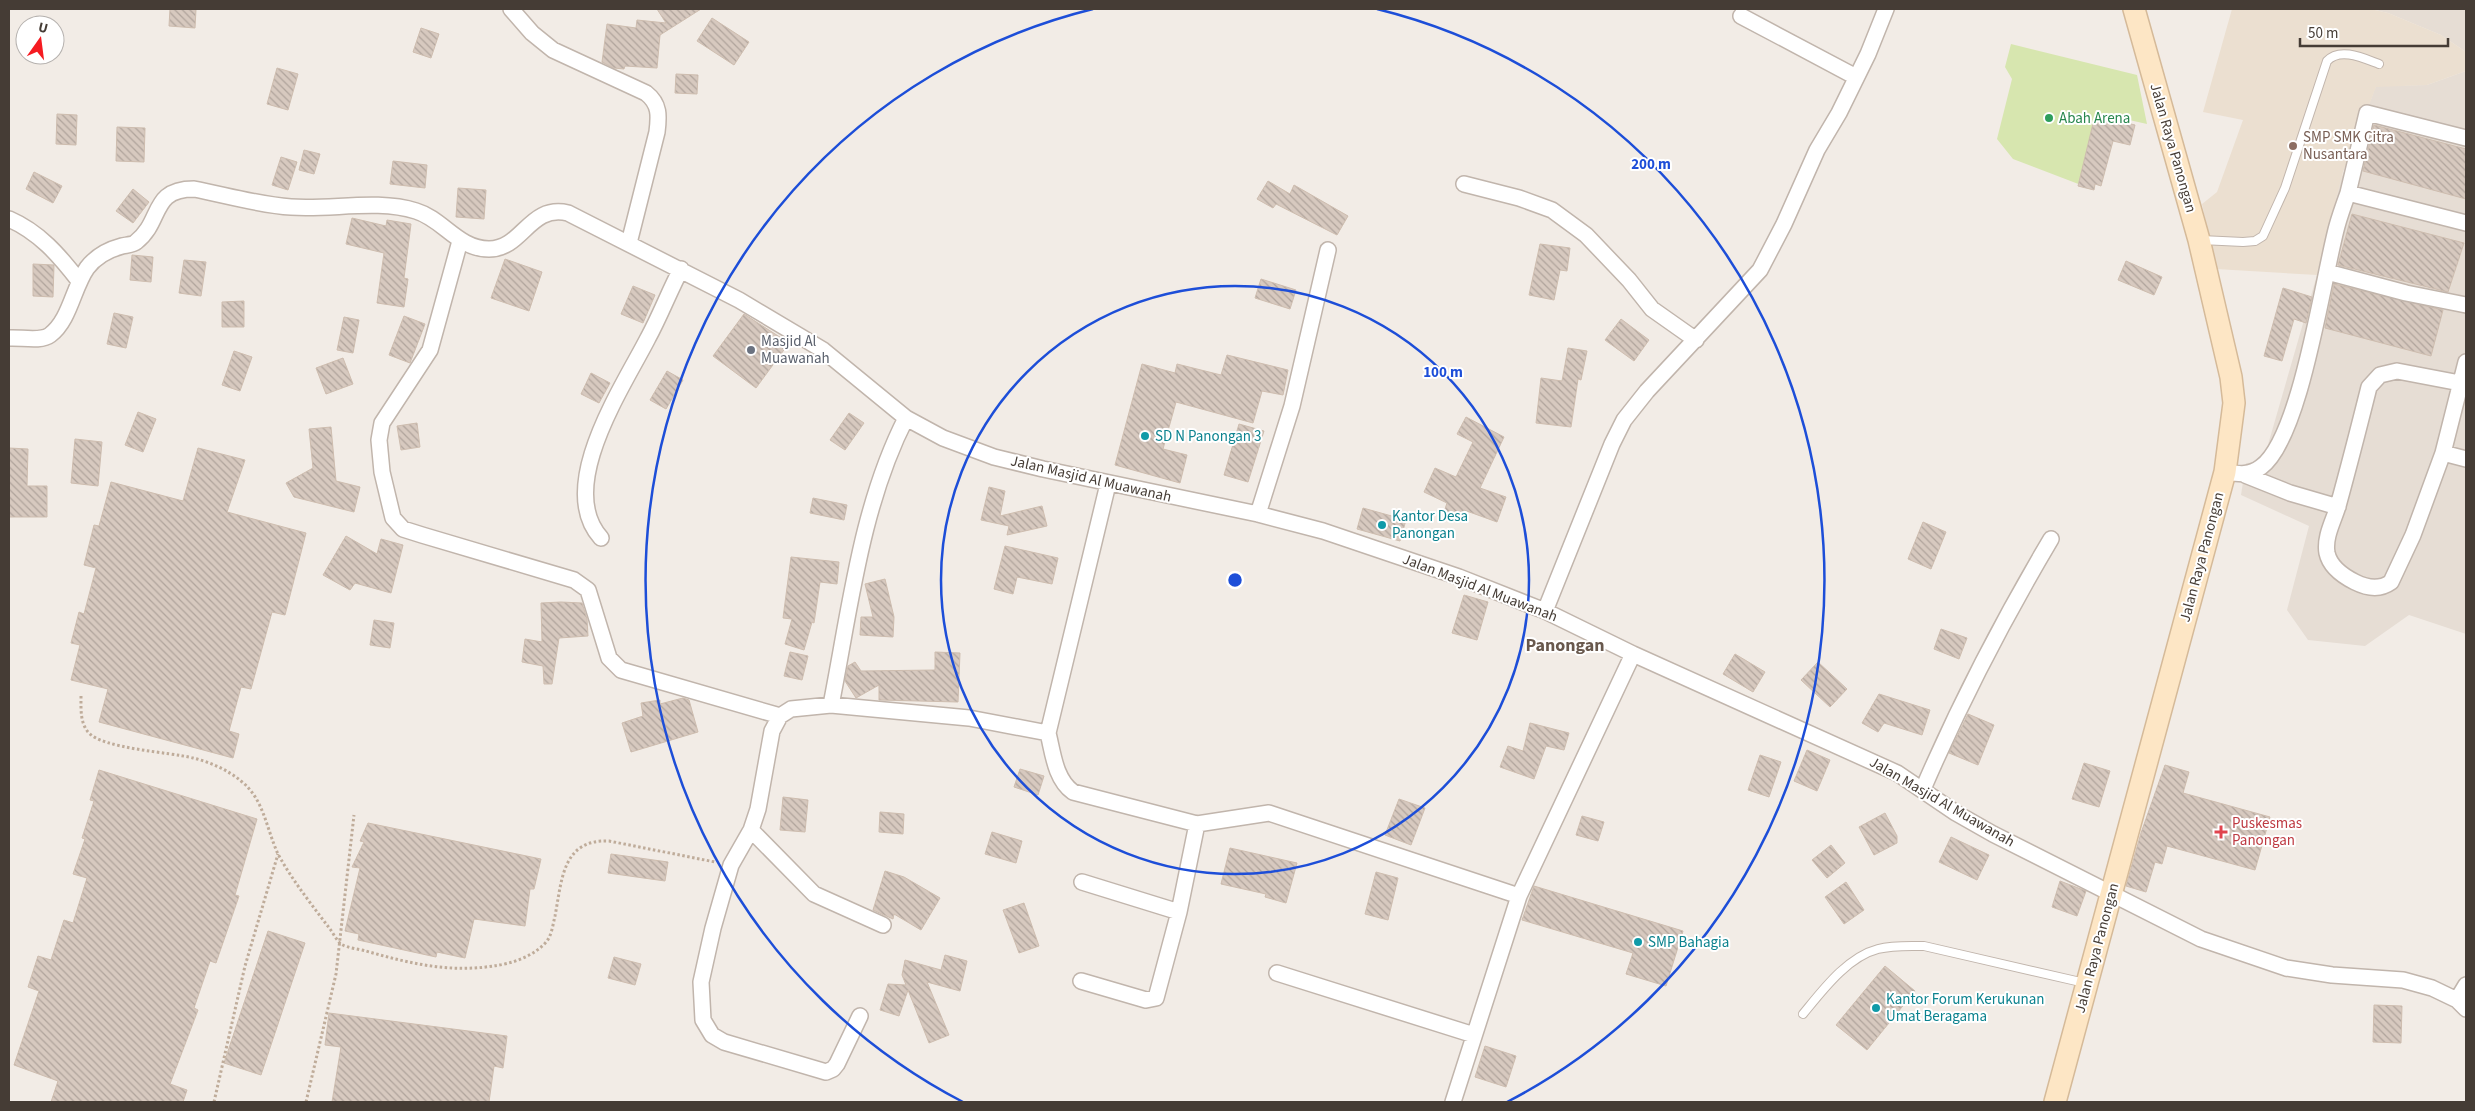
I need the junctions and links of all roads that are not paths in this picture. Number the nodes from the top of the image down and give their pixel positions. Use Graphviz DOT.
graph roads {
  1 [pos="511,9"];
  2 [pos="1886,9"];
  3 [pos="2134,9"];
  4 [pos="1741,16"];
  5 [pos="2379,64"];
  6 [pos="1856,77"];
  7 [pos="2466,138"];
  8 [pos="1464,184"];
  9 [pos="2348,193"];
  10 [pos="9,219"];
  11 [pos="2466,223"];
  12 [pos="460,240"];
  13 [pos="2199,240"];
  14 [pos="629,243"];
  15 [pos="1328,250"];
  16 [pos="680,269"];
  17 [pos="2327,272"];
  18 [pos="79,281"];
  19 [pos="2466,305"];
  20 [pos="9,338"];
  21 [pos="1696,340"];
  22 [pos="2466,362"];
  23 [pos="2460,383"];
  24 [pos="906,418"];
  25 [pos="2442,453"];
  26 [pos="2466,459"];
  27 [pos="2235,473"];
  28 [pos="1108,484"];
  29 [pos="2338,507"];
  30 [pos="1258,514"];
  31 [pos="601,538"];
  32 [pos="2051,539"];
  33 [pos="1545,611"];
  34 [pos="1633,654"];
  35 [pos="831,705"];
  36 [pos="780,716"];
  37 [pos="1048,733"];
  38 [pos="1923,789"];
  39 [pos="1197,824"];
  40 [pos="750,830"];
  41 [pos="1082,882"];
  42 [pos="2111,893"];
  43 [pos="1519,896"];
  44 [pos="1179,912"];
  45 [pos="883,925"];
  46 [pos="1277,973"];
  47 [pos="1081,981"];
  48 [pos="2087,983"];
  49 [pos="2466,985"];
  50 [pos="2462,1005"];
  51 [pos="1803,1014"];
  52 [pos="860,1016"];
  53 [pos="1474,1035"];
  54 [pos="1452,1102"];
  55 [pos="2055,1102"];
  1 -- 14 [label="street"];
  2 -- 6 [label="street"];
  3 -- 13 [label="main road, Jalan Raya Panongan"];
  4 -- 6 [label="street"];
  5 -- 13 [label="lane"];
  6 -- 21 [label="street"];
  7 -- 9 [label="street"];
  8 -- 21 [label="street"];
  9 -- 11 [label="street"];
  9 -- 17 [label="street"];
  10 -- 18 [label="street"];
  12 -- 14 [label="street, Jalan Masjid Al Muawanah"];
  12 -- 18 [label="street, Jalan Masjid Al Muawanah"];
  12 -- 36 [label="street"];
  13 -- 27 [label="main road, Jalan Raya Panongan"];
  14 -- 16 [label="street, Jalan Masjid Al Muawanah"];
  15 -- 30 [label="street"];
  16 -- 24 [label="street, Jalan Masjid Al Muawanah"];
  16 -- 31 [label="street"];
  17 -- 19 [label="street"];
  17 -- 27 [label="street"];
  18 -- 20 [label="street, Jalan Masjid Al Muawanah"];
  21 -- 33 [label="street"];
  22 -- 23 [label="street"];
  23 -- 25 [label="street"];
  23 -- 29 [label="street"];
  24 -- 28 [label="street, Jalan Masjid Al Muawanah"];
  24 -- 35 [label="street"];
  25 -- 26 [label="street"];
  25 -- 29 [label="street"];
  27 -- 29 [label="street"];
  27 -- 42 [label="main road, Jalan Raya Panongan"];
  28 -- 30 [label="street, Jalan Masjid Al Muawanah"];
  28 -- 37 [label="street"];
  30 -- 33 [label="street, Jalan Masjid Al Muawanah"];
  32 -- 38 [label="street"];
  33 -- 34 [label="street, Jalan Masjid Al Muawanah"];
  34 -- 38 [label="street, Jalan Masjid Al Muawanah"];
  34 -- 43 [label="street"];
  35 -- 36 [label="street"];
  35 -- 37 [label="street"];
  36 -- 40 [label="street"];
  37 -- 39 [label="street"];
  38 -- 42 [label="street, Jalan Masjid Al Muawanah"];
  39 -- 43 [label="street"];
  39 -- 44 [label="street"];
  40 -- 45 [label="street"];
  40 -- 52 [label="street"];
  41 -- 44 [label="street"];
  42 -- 48 [label="main road, Jalan Raya Panongan"];
  42 -- 50 [label="street, Jalan Masjid Al Muawanah"];
  43 -- 53 [label="street"];
  44 -- 47 [label="street"];
  46 -- 53 [label="street"];
  48 -- 51 [label="lane"];
  48 -- 55 [label="main road, Jalan Raya Panongan"];
  49 -- 50 [label="street"];
  53 -- 54 [label="street"];
}
